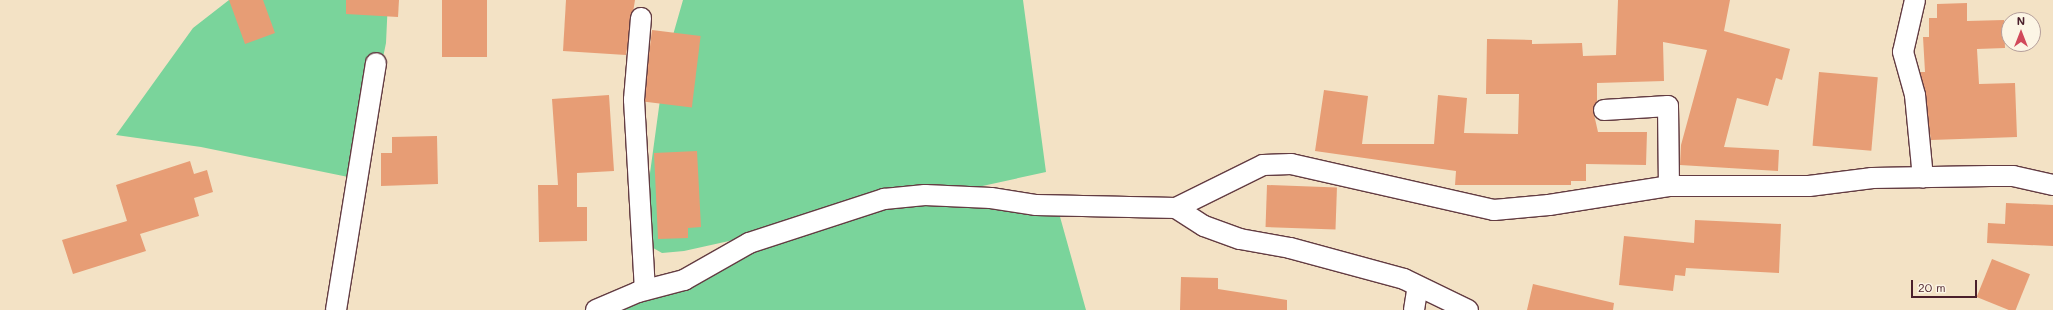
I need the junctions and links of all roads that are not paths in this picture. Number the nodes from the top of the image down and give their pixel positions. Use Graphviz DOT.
graph roads {
  1 [pos="1915,0"];
  2 [pos="641,18"];
  3 [pos="376,63"];
  4 [pos="1604,110"];
  5 [pos="1922,178"];
  6 [pos="2053,185"];
  7 [pos="1669,186"];
  8 [pos="1176,208"];
  9 [pos="1418,286"];
  10 [pos="645,290"];
  11 [pos="336,310"];
  12 [pos="596,310"];
  13 [pos="1414,310"];
  14 [pos="1468,310"];
  1 -- 5 [label="street"];
  2 -- 10 [label="street"];
  3 -- 11 [label="street"];
  4 -- 7 [label="street"];
  5 -- 6 [label="street"];
  5 -- 7 [label="street"];
  7 -- 8 [label="street"];
  8 -- 9 [label="street"];
  8 -- 10 [label="street"];
  9 -- 13 [label="street"];
  9 -- 14 [label="street"];
  10 -- 12 [label="street"];
}
